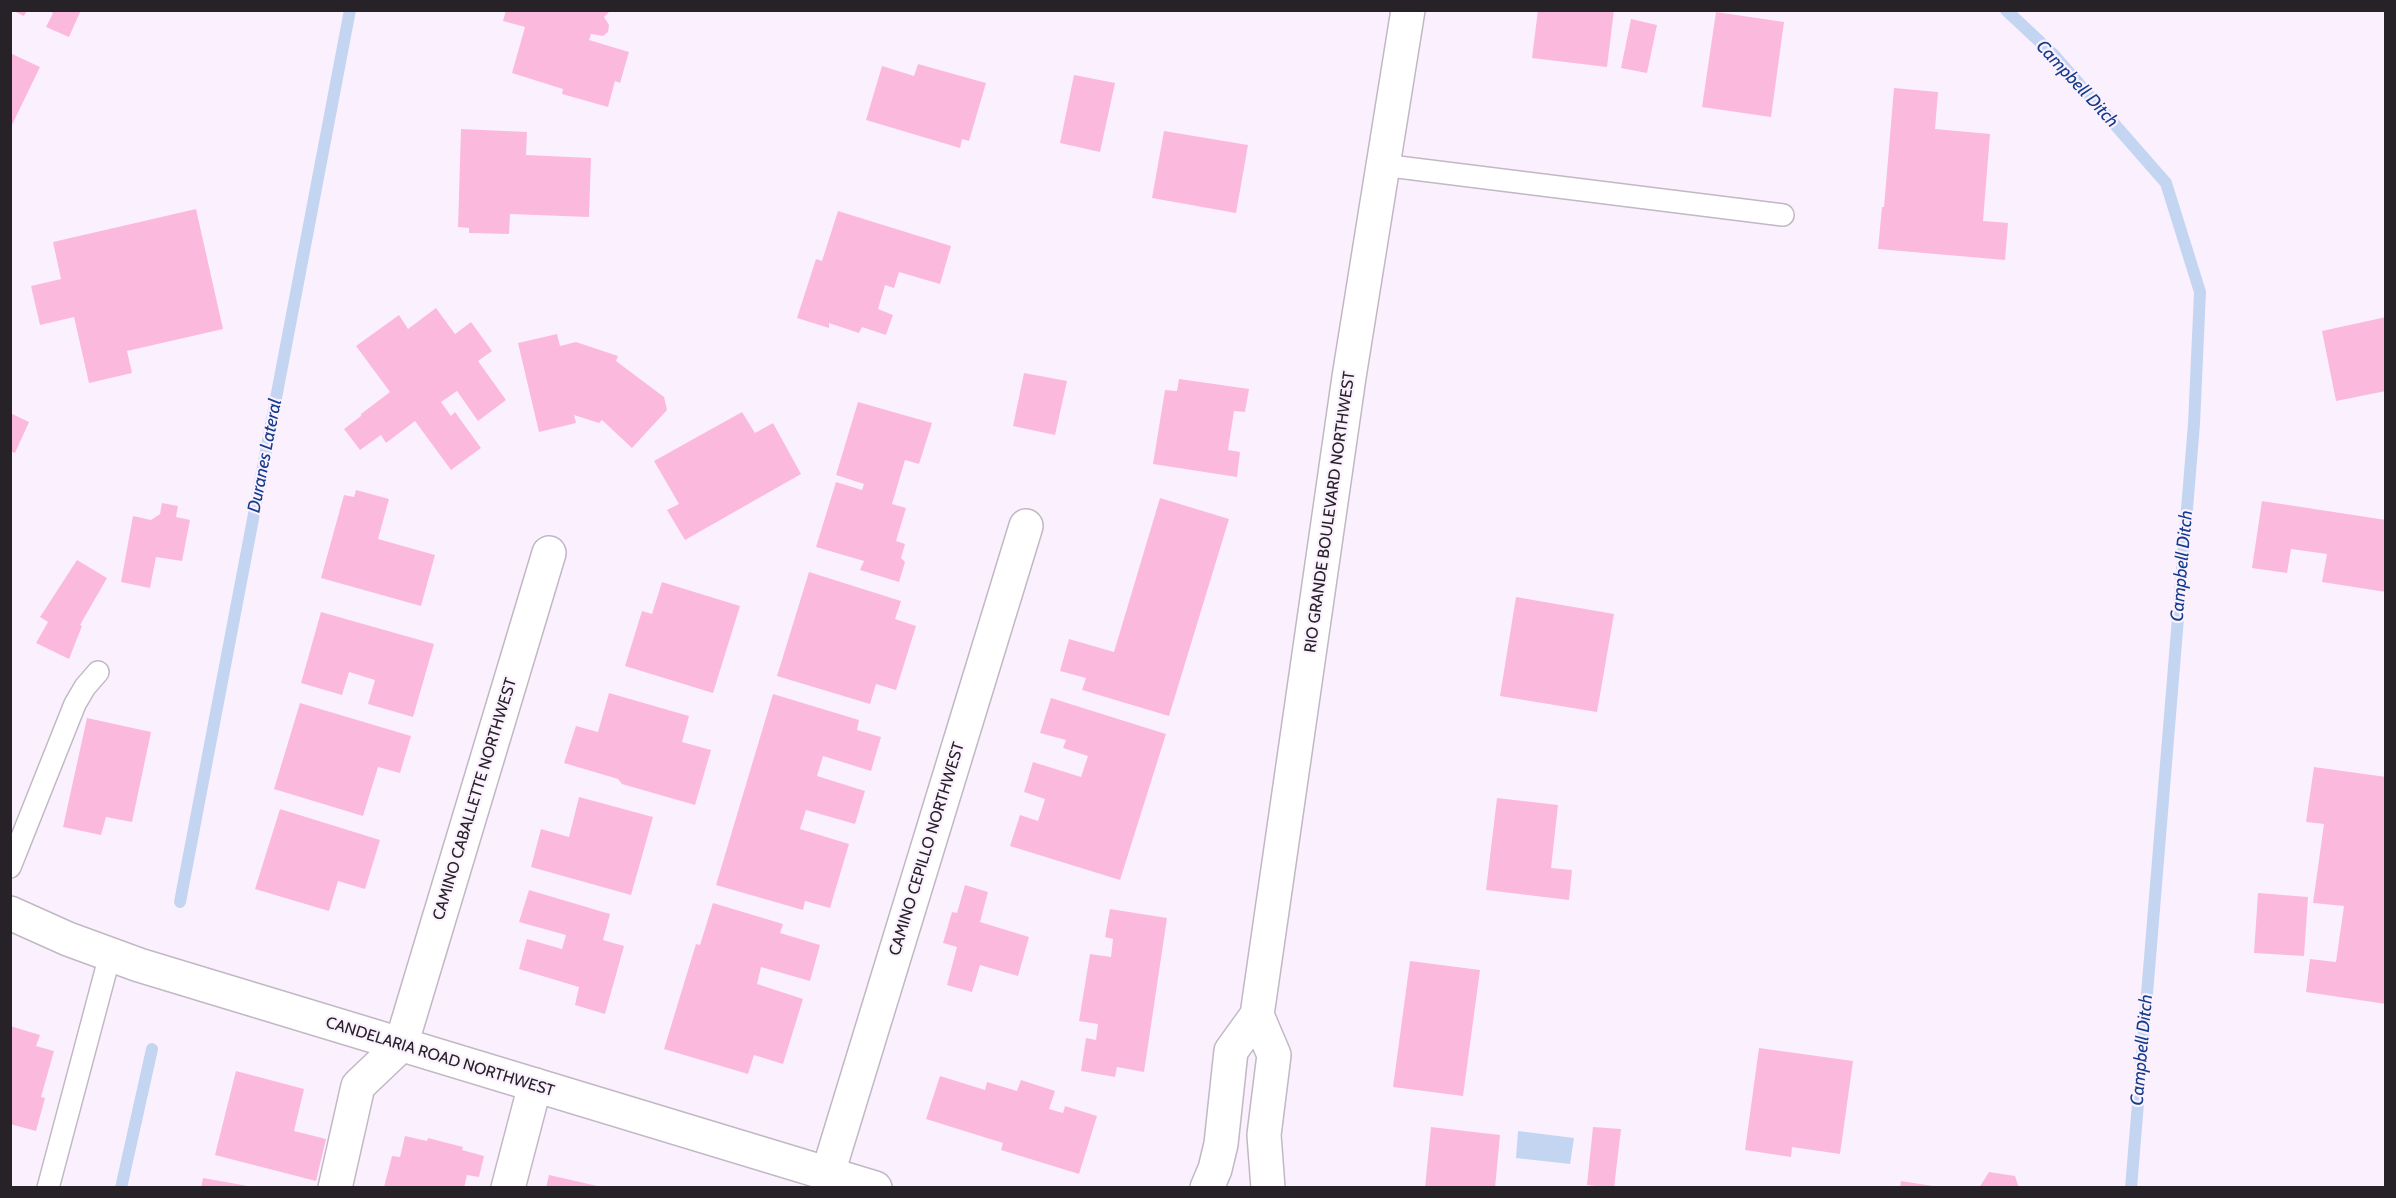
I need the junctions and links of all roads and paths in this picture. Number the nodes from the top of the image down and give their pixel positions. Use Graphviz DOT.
graph roads {
  1 [pos="1408,10"];
  2 [pos="1382,165"];
  3 [pos="1783,214"];
  4 [pos="1026,526"];
  5 [pos="549,553"];
  6 [pos="98,672"];
  7 [pos="10,867"];
  8 [pos="10,913"];
  9 [pos="110,955"];
  10 [pos="1257,1015"];
  11 [pos="401,1045"];
  12 [pos="535,1085"];
  13 [pos="828,1173"];
  14 [pos="48,1188"];
  15 [pos="335,1188"];
  16 [pos="508,1188"];
  17 [pos="875,1188"];
  18 [pos="1207,1188"];
  19 [pos="1268,1188"];
  1 -- 2 [label="street, RIO GRANDE BOULEVARD NORTHWEST"];
  2 -- 3 [label="lane"];
  2 -- 10 [label="street, RIO GRANDE BOULEVARD NORTHWEST"];
  4 -- 13 [label="street, CAMINO CEPILLO NORTHWEST"];
  5 -- 11 [label="street, CAMINO CABALLETTE NORTHWEST"];
  6 -- 7 [label="lane"];
  8 -- 9 [label="street, CANDELARIA ROAD NORTHWEST"];
  9 -- 11 [label="street, CANDELARIA ROAD NORTHWEST"];
  9 -- 14 [label="lane"];
  10 -- 18 [label="street"];
  10 -- 19 [label="street"];
  11 -- 12 [label="street, CANDELARIA ROAD NORTHWEST"];
  11 -- 15 [label="street"];
  12 -- 13 [label="street, CANDELARIA ROAD NORTHWEST"];
  12 -- 16 [label="street"];
  13 -- 17 [label="street, CANDELARIA ROAD NORTHWEST"];
}
